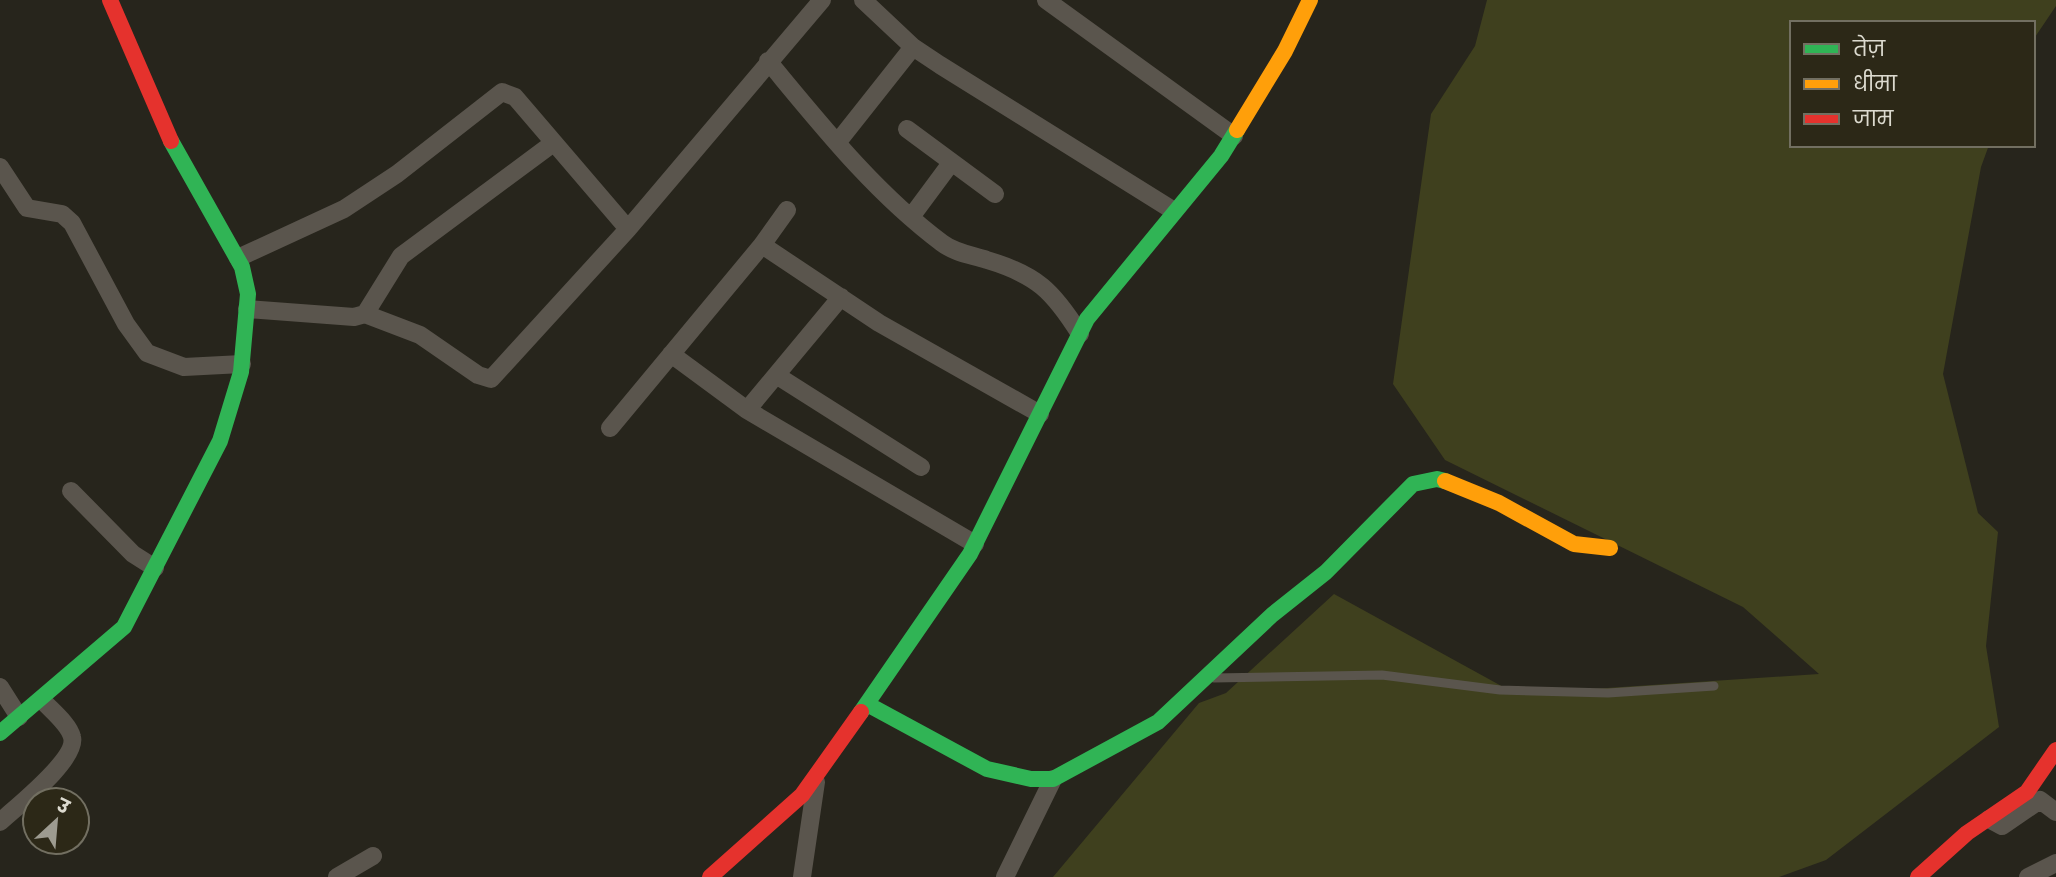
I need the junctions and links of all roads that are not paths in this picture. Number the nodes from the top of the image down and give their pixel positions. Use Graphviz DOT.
graph roads {
  1 [pos="110,0"];
  2 [pos="822,0"];
  3 [pos="863,0"];
  4 [pos="1045,0"];
  5 [pos="1310,0"];
  6 [pos="913,47"];
  7 [pos="768,61"];
  8 [pos="907,129"];
  9 [pos="1234,136"];
  10 [pos="552,144"];
  11 [pos="837,144"];
  12 [pos="951,163"];
  13 [pos="0,167"];
  14 [pos="995,194"];
  15 [pos="788,210"];
  16 [pos="1174,211"];
  17 [pos="911,217"];
  18 [pos="628,229"];
  19 [pos="762,245"];
  20 [pos="238,258"];
  21 [pos="841,298"];
  22 [pos="247,309"];
  23 [pos="365,314"];
  24 [pos="1080,334"];
  25 [pos="671,354"];
  26 [pos="242,364"];
  27 [pos="776,375"];
  28 [pos="747,410"];
  29 [pos="1040,414"];
  30 [pos="610,428"];
  31 [pos="921,467"];
  32 [pos="71,491"];
  33 [pos="975,544"];
  34 [pos="1610,548"];
  35 [pos="155,568"];
  36 [pos="1209,678"];
  37 [pos="1713,686"];
  38 [pos="0,687"];
  39 [pos="41,699"];
  40 [pos="867,705"];
  41 [pos="19,717"];
  42 [pos="0,733"];
  43 [pos="2056,750"];
  44 [pos="816,778"];
  45 [pos="1053,779"];
  46 [pos="2056,812"];
  47 [pos="1989,819"];
  48 [pos="0,822"];
  49 [pos="373,856"];
  50 [pos="2056,863"];
  51 [pos="337,877"];
  52 [pos="710,877"];
  53 [pos="802,877"];
  54 [pos="1005,877"];
  55 [pos="1919,877"];
  56 [pos="2028,877"];
  1 -- 20 [label="street"];
  2 -- 7 [label="street"];
  3 -- 6 [label="street"];
  4 -- 9 [label="street"];
  5 -- 9 [label="street"];
  6 -- 11 [label="street"];
  6 -- 16 [label="street"];
  7 -- 11 [label="street"];
  7 -- 18 [label="street"];
  8 -- 12 [label="street"];
  9 -- 16 [label="street"];
  10 -- 18 [label="street"];
  10 -- 20 [label="street"];
  10 -- 23 [label="street"];
  11 -- 17 [label="street"];
  12 -- 14 [label="street"];
  12 -- 17 [label="street"];
  13 -- 26 [label="street"];
  15 -- 19 [label="street"];
  16 -- 24 [label="street"];
  17 -- 24 [label="street"];
  18 -- 23 [label="street"];
  19 -- 21 [label="street"];
  19 -- 25 [label="street"];
  20 -- 22 [label="street"];
  21 -- 27 [label="street"];
  21 -- 29 [label="street"];
  22 -- 23 [label="street"];
  22 -- 26 [label="street"];
  24 -- 29 [label="street"];
  25 -- 28 [label="street"];
  25 -- 30 [label="street"];
  26 -- 35 [label="street"];
  27 -- 28 [label="street"];
  27 -- 31 [label="street"];
  28 -- 33 [label="street"];
  29 -- 33 [label="street"];
  32 -- 35 [label="street"];
  33 -- 40 [label="street"];
  34 -- 36 [label="street"];
  35 -- 39 [label="street"];
  36 -- 37 [label="lane"];
  36 -- 45 [label="street"];
  38 -- 41 [label="street"];
  39 -- 41 [label="street"];
  39 -- 48 [label="street"];
  40 -- 44 [label="street"];
  40 -- 45 [label="street"];
  41 -- 42 [label="street"];
  43 -- 47 [label="street"];
  44 -- 52 [label="street"];
  44 -- 53 [label="street"];
  45 -- 54 [label="street"];
  46 -- 47 [label="street"];
  47 -- 55 [label="street"];
  49 -- 51 [label="street"];
  50 -- 56 [label="street"];
}
